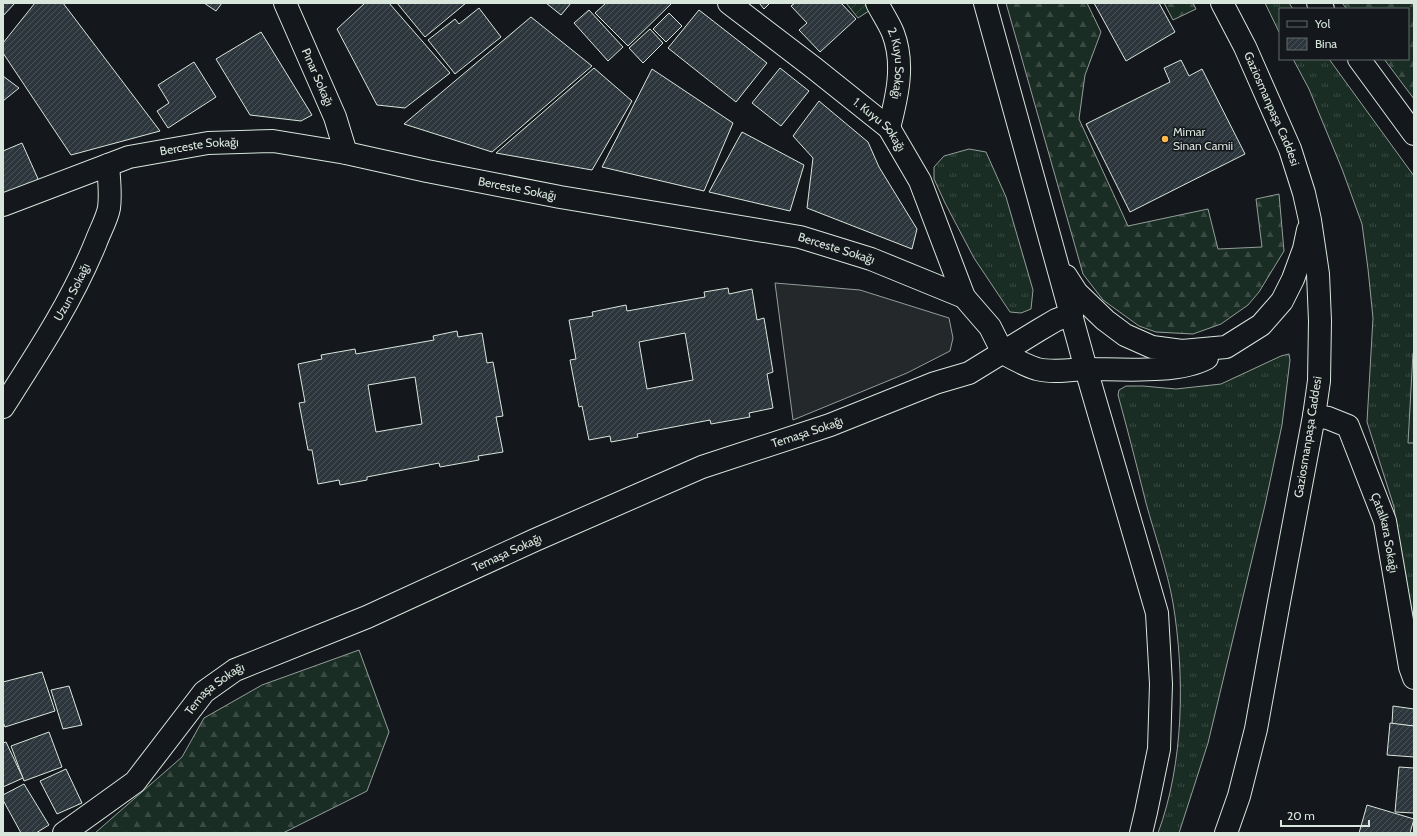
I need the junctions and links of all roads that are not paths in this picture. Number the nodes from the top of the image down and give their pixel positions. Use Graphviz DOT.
graph roads {
  1 [pos="285,3"];
  2 [pos="729,3"];
  3 [pos="877,3"];
  4 [pos="985,3"];
  5 [pos="1222,3"];
  6 [pos="1360,60"];
  7 [pos="889,128"];
  8 [pos="1414,134"];
  9 [pos="346,153"];
  10 [pos="108,165"];
  11 [pos="3,205"];
  12 [pos="1310,220"];
  13 [pos="1056,260"];
  14 [pos="964,297"];
  15 [pos="1072,314"];
  16 [pos="1226,348"];
  17 [pos="1003,353"];
  18 [pos="1086,369"];
  19 [pos="3,407"];
  20 [pos="1314,416"];
  21 [pos="1414,678"];
  22 [pos="64,833"];
  23 [pos="1141,833"];
  24 [pos="1226,833"];
  1 -- 9 [label="street, Pınar Sokağı"];
  2 -- 7 [label="street, 1. Kuyu Sokağı"];
  3 -- 7 [label="street, 2. Kuyu Sokağı"];
  4 -- 13 [label="street"];
  5 -- 12 [label="street, Gaziosmanpaşa Caddesi"];
  6 -- 8 [label="street"];
  7 -- 14 [label="street, 1. Kuyu Sokağı"];
  9 -- 10 [label="street, Berceste Sokağı"];
  9 -- 14 [label="street, Berceste Sokağı"];
  10 -- 11 [label="street, Berceste Sokağı"];
  10 -- 19 [label="street, Uzun Sokağı"];
  12 -- 16 [label="street"];
  12 -- 20 [label="street, Gaziosmanpaşa Caddesi"];
  13 -- 15 [label="street"];
  13 -- 16 [label="street"];
  14 -- 17 [label="street, Berceste Sokağı"];
  15 -- 17 [label="street, Temaşa Sokağı"];
  15 -- 18 [label="street"];
  16 -- 18 [label="street"];
  17 -- 18 [label="street"];
  17 -- 22 [label="street, Temaşa Sokağı"];
  18 -- 23 [label="street"];
  20 -- 21 [label="street, Çatalkara Sokağı"];
  20 -- 24 [label="street, Gaziosmanpaşa Caddesi"];
}
